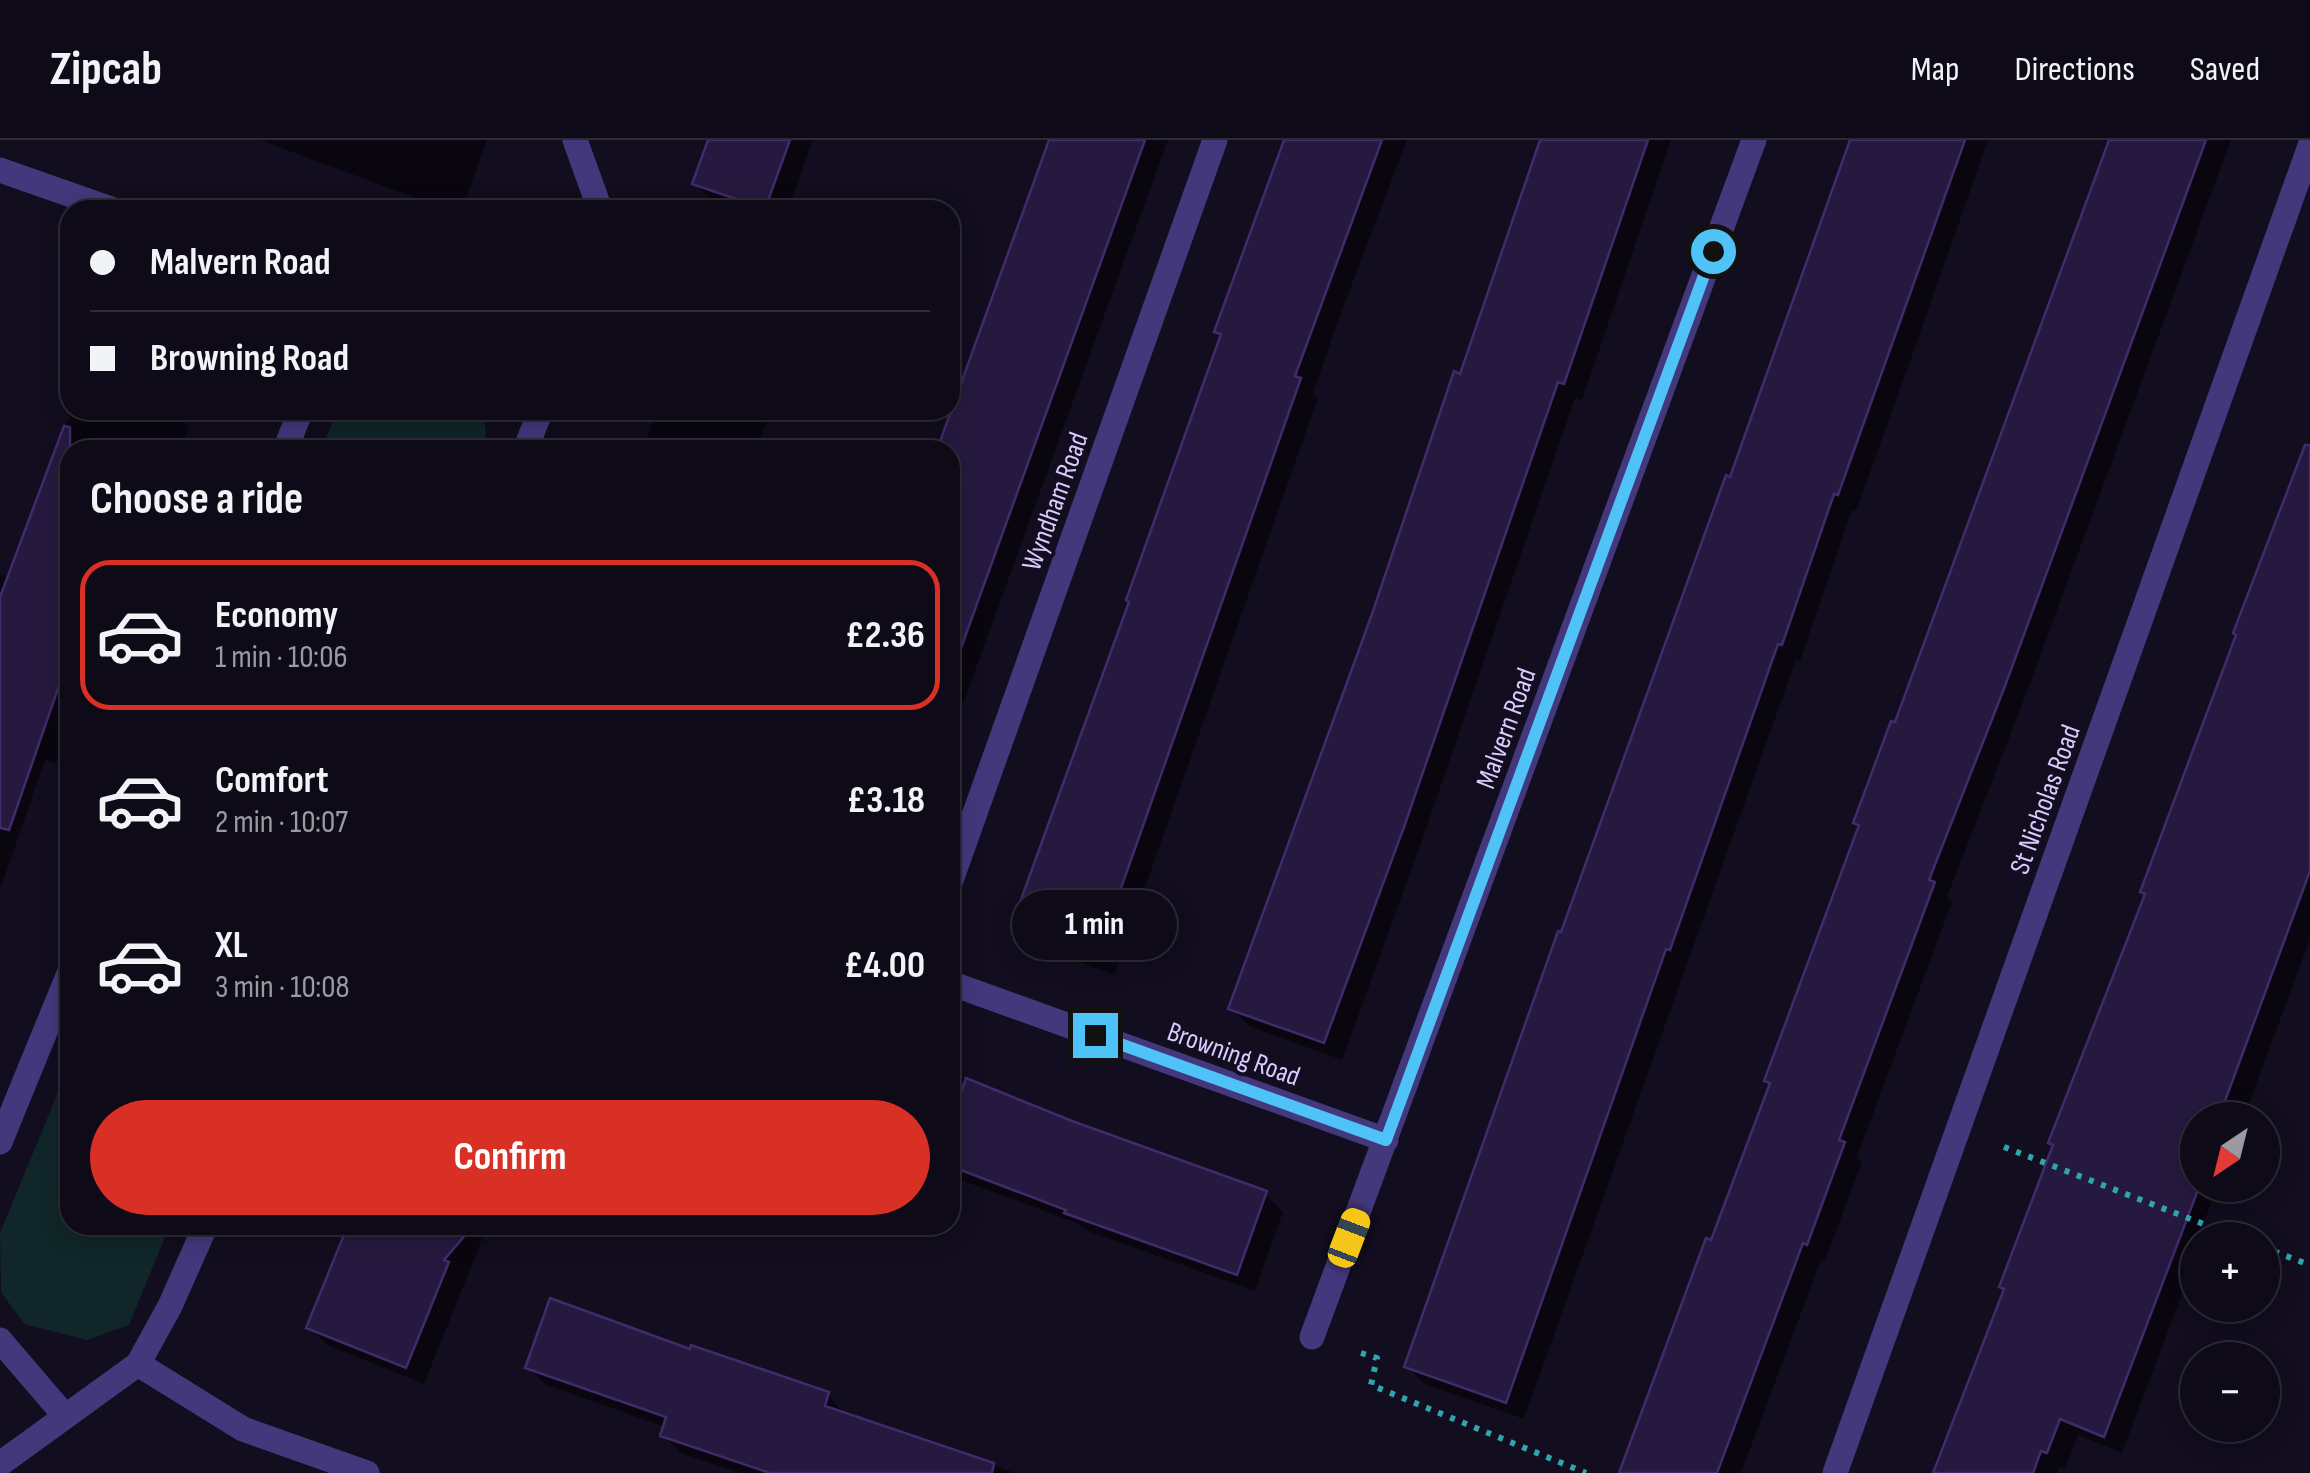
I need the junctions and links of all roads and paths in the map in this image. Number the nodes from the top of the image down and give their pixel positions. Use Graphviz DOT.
graph roads {
  1 [pos="575,140"];
  2 [pos="1215,140"];
  3 [pos="1754,140"];
  4 [pos="2310,146"];
  5 [pos="0,170"];
  6 [pos="86,200"];
  7 [pos="597,200"];
  8 [pos="960,855"];
  9 [pos="960,986"];
  10 [pos="60,995"];
  11 [pos="1958,1128"];
  12 [pos="1386,1140"];
  13 [pos="0,1142"];
  14 [pos="2199,1222"];
  15 [pos="202,1235"];
  16 [pos="2280,1254"];
  17 [pos="2310,1265"];
  18 [pos="1312,1337"];
  19 [pos="0,1340"];
  20 [pos="138,1364"];
  21 [pos="65,1416"];
  22 [pos="0,1464"];
  23 [pos="367,1473"];
  24 [pos="1586,1473"];
  25 [pos="1835,1473"];
  1 -- 7 [label="street"];
  2 -- 8 [label="street, Wyndham Road"];
  3 -- 12 [label="street, Malvern Road"];
  4 -- 11 [label="street, St Nicholas Road"];
  5 -- 6 [label="street"];
  9 -- 12 [label="street, Browning Road"];
  10 -- 13 [label="street"];
  11 -- 14 [label="path"];
  11 -- 25 [label="street, St Nicholas Road"];
  12 -- 18 [label="street, Malvern Road"];
  15 -- 20 [label="street"];
  16 -- 17 [label="path"];
  18 -- 24 [label="path"];
  19 -- 21 [label="street"];
  20 -- 21 [label="street"];
  20 -- 23 [label="street"];
  21 -- 22 [label="street"];
}
